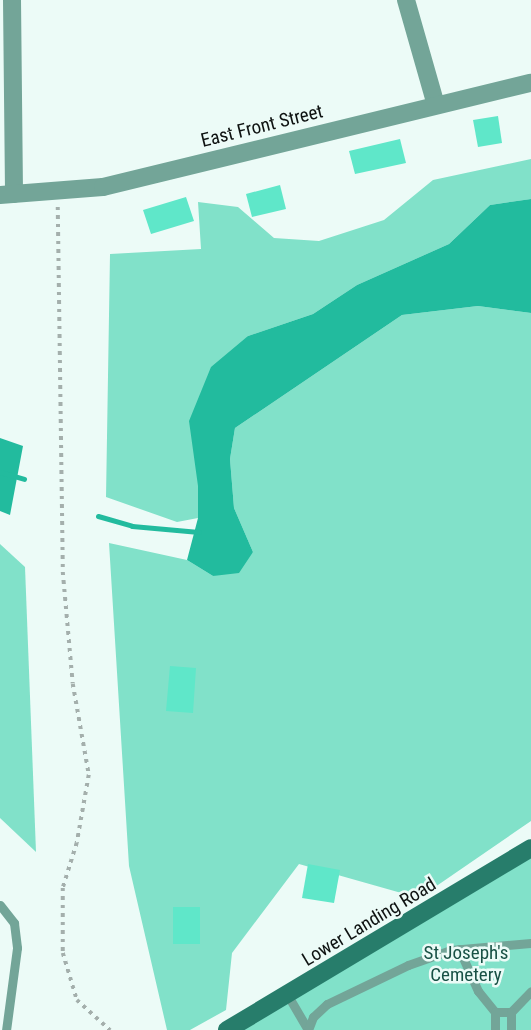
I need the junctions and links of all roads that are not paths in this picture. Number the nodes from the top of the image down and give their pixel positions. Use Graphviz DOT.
graph roads {
  1 [pos="12,0"];
  2 [pos="407,0"];
  3 [pos="531,83"];
  4 [pos="436,105"];
  5 [pos="7,195"];
  6 [pos="531,848"];
  7 [pos="0,905"];
  8 [pos="531,943"];
  9 [pos="459,949"];
  10 [pos="531,991"];
  11 [pos="288,994"];
  12 [pos="495,1012"];
  13 [pos="511,1012"];
  14 [pos="6,1030"];
  15 [pos="227,1030"];
  16 [pos="495,1030"];
  17 [pos="511,1030"];
  1 -- 5 [label="street"];
  2 -- 4 [label="street"];
  3 -- 4 [label="street, East Front Street"];
  4 -- 5 [label="street, East Front Street"];
  6 -- 11 [label="main road, Lower Landing Road"];
  7 -- 14 [label="lane"];
  8 -- 9 [label="lane"];
  9 -- 11 [label="lane"];
  9 -- 12 [label="lane"];
  10 -- 13 [label="lane"];
  11 -- 15 [label="main road, Lower Landing Road"];
  12 -- 13 [label="lane"];
  12 -- 16 [label="lane"];
  13 -- 17 [label="lane"];
}
